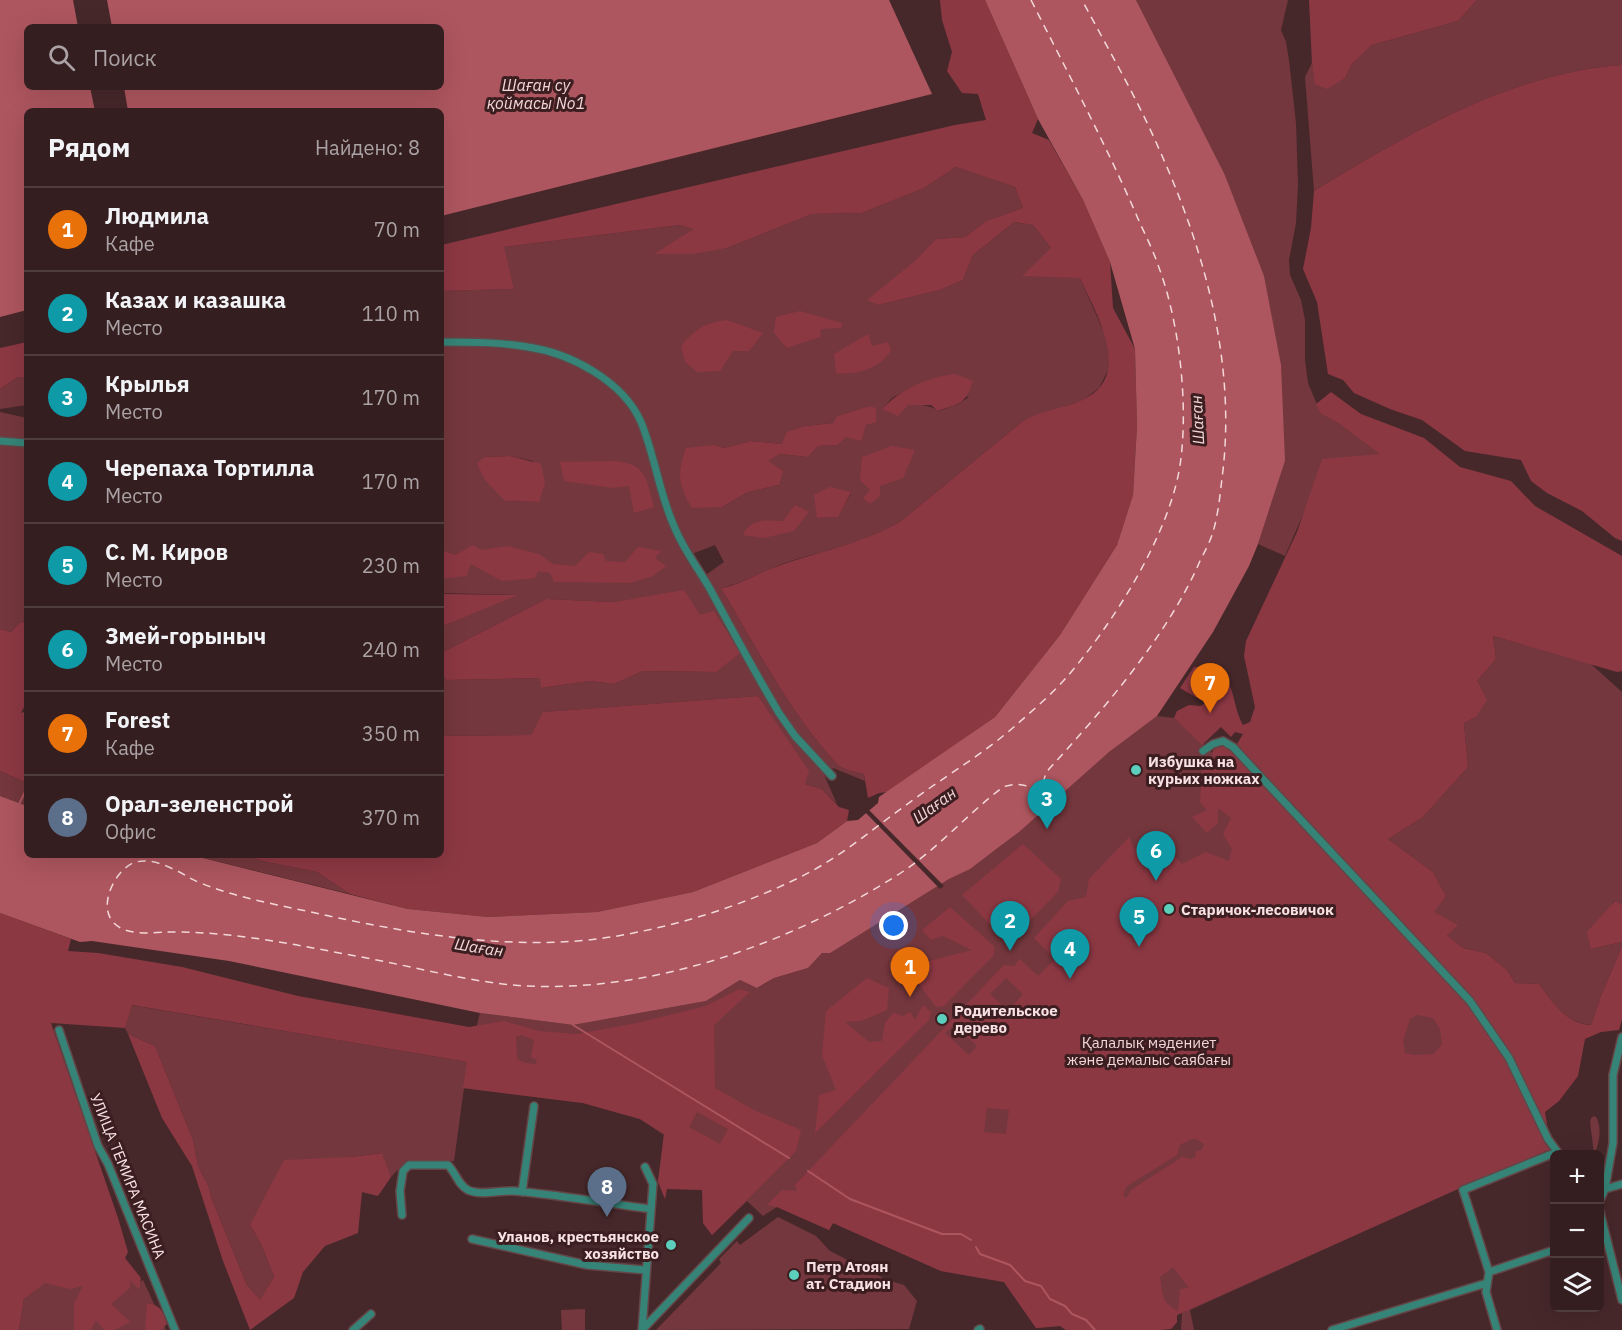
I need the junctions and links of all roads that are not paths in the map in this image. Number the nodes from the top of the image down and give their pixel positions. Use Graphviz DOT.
graph roads {
  1 [pos="444,342"];
  2 [pos="0,441"];
  3 [pos="24,443"];
  4 [pos="1203,751"];
  5 [pos="832,776"];
  6 [pos="59,1030"];
  7 [pos="1622,1037"];
  8 [pos="534,1106"];
  9 [pos="1556,1150"];
  10 [pos="1550,1156"];
  11 [pos="645,1167"];
  12 [pos="1622,1184"];
  13 [pos="1605,1189"];
  14 [pos="522,1192"];
  15 [pos="651,1209"];
  16 [pos="402,1215"];
  17 [pos="749,1218"];
  18 [pos="472,1239"];
  19 [pos="1604,1242"];
  20 [pos="1550,1251"];
  21 [pos="645,1270"];
  22 [pos="1489,1272"];
  23 [pos="1487,1284"];
  24 [pos="1622,1300"];
  25 [pos="371,1314"];
  26 [pos="175,1330"];
  27 [pos="353,1330"];
  28 [pos="642,1330"];
  29 [pos="1332,1330"];
  30 [pos="1497,1330"];
  1 -- 5 [label="street"];
  2 -- 3 [label="street"];
  4 -- 9 [label="street"];
  6 -- 26 [label="street, УЛИЦА ТЕМИРА МАСИНА"];
  7 -- 13 [label="street"];
  8 -- 14 [label="street"];
  10 -- 22 [label="street"];
  11 -- 15 [label="street"];
  12 -- 13 [label="street"];
  14 -- 15 [label="street"];
  14 -- 16 [label="street"];
  15 -- 21 [label="street"];
  17 -- 28 [label="street"];
  18 -- 21 [label="street"];
  19 -- 24 [label="street"];
  20 -- 22 [label="street"];
  21 -- 28 [label="street"];
  22 -- 23 [label="street"];
  23 -- 29 [label="street"];
  23 -- 30 [label="street"];
  25 -- 27 [label="street"];
}
